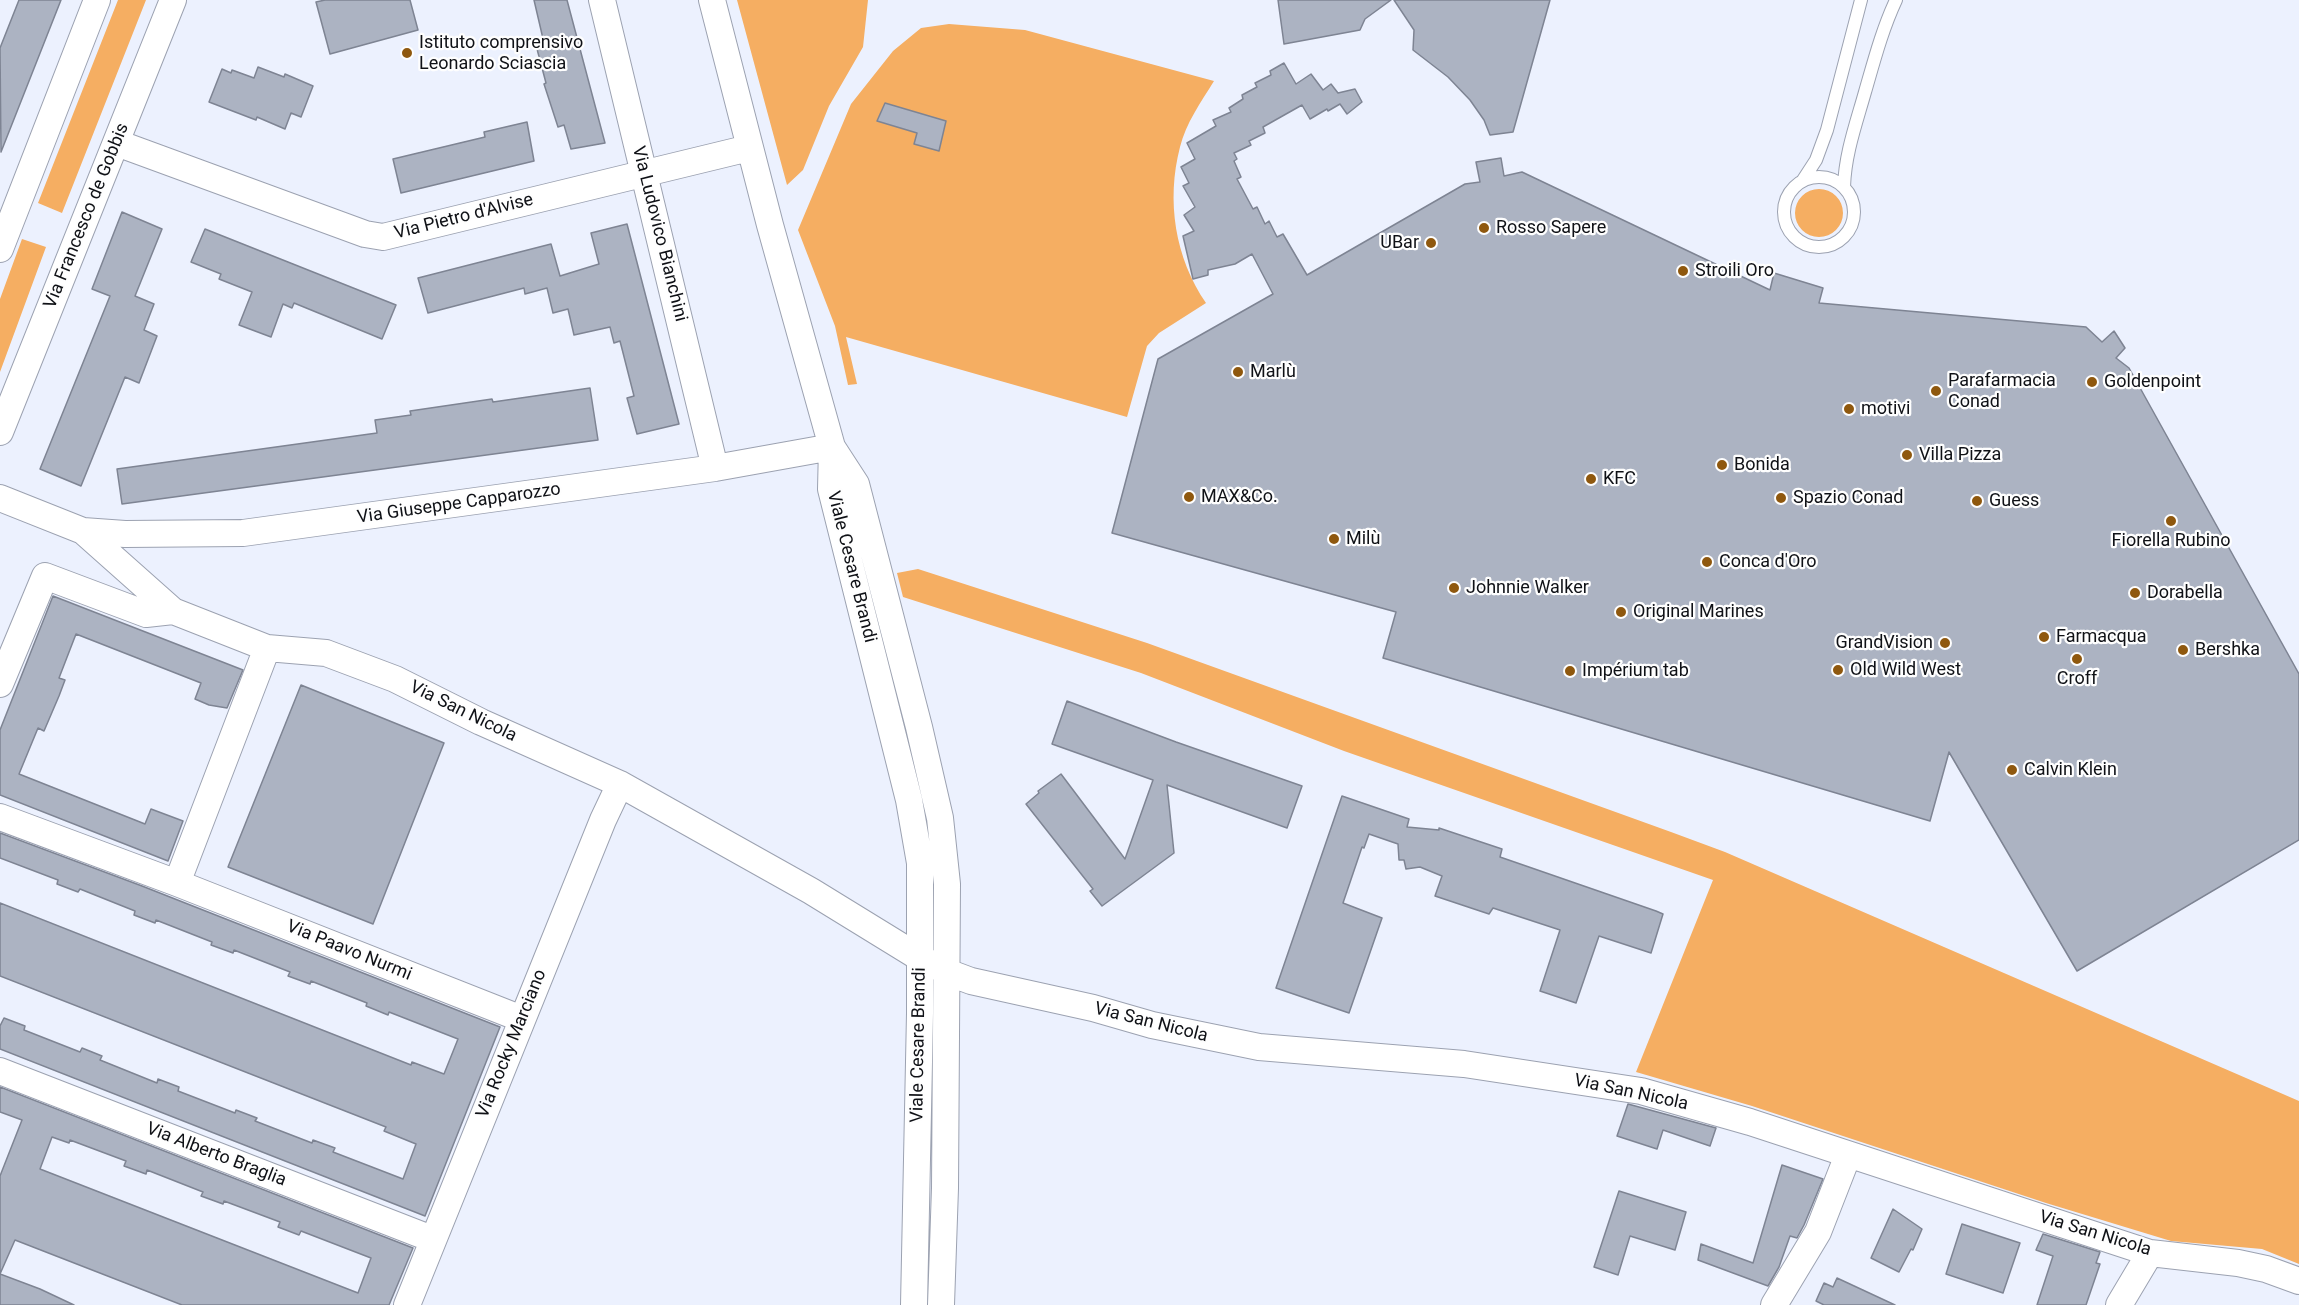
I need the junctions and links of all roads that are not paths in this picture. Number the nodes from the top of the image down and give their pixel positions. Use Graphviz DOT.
graph roads {
  1 [pos="97,0"];
  2 [pos="173,0"];
  3 [pos="602,0"];
  4 [pos="712,0"];
  5 [pos="1861,0"];
  6 [pos="1896,0"];
  7 [pos="117,143"];
  8 [pos="749,148"];
  9 [pos="644,173"];
  10 [pos="1803,180"];
  11 [pos="1844,187"];
  12 [pos="0,249"];
  13 [pos="0,432"];
  14 [pos="832,447"];
  15 [pos="715,468"];
  16 [pos="0,498"];
  17 [pos="83,531"];
  18 [pos="173,611"];
  19 [pos="267,648"];
  20 [pos="0,684"];
  21 [pos="620,784"];
  22 [pos="0,817"];
  23 [pos="177,882"];
  24 [pos="920,958"];
  25 [pos="947,972"];
  26 [pos="522,1019"];
  27 [pos="0,1071"];
  28 [pos="1848,1155"];
  29 [pos="432,1239"];
  30 [pos="2150,1253"];
  31 [pos="2299,1281"];
  32 [pos="407,1305"];
  33 [pos="914,1305"];
  34 [pos="941,1305"];
  35 [pos="1774,1305"];
  36 [pos="2118,1305"];
  1 -- 12 [label="street"];
  2 -- 7 [label="street, Via Francesco de Gobbis"];
  3 -- 9 [label="street, Via Ludovico Bianchini"];
  4 -- 8 [label="street"];
  5 -- 10 [label="lane"];
  6 -- 11 [label="lane"];
  7 -- 9 [label="street, Via Pietro d'Alvise"];
  7 -- 13 [label="street, Via Francesco de Gobbis"];
  8 -- 9 [label="street, Via Pietro d'Alvise"];
  8 -- 14 [label="street"];
  9 -- 15 [label="street, Via Ludovico Bianchini"];
  10 -- 11 [label="lane"];
  10 -- 11 [label="lane"];
  14 -- 15 [label="street, Via Giuseppe Capparozzo"];
  14 -- 24 [label="street, Viale Cesare Brandi"];
  14 -- 25 [label="street, Viale Cesare Brandi"];
  15 -- 17 [label="street, Via Giuseppe Capparozzo"];
  16 -- 17 [label="street, Via San Nicola"];
  17 -- 18 [label="street, Via San Nicola"];
  18 -- 19 [label="street, Via San Nicola"];
  18 -- 20 [label="street"];
  19 -- 21 [label="street, Via San Nicola"];
  19 -- 23 [label="street"];
  21 -- 24 [label="street, Via San Nicola"];
  21 -- 26 [label="street, Via Rocky Marciano"];
  22 -- 23 [label="street, Via Paavo Nurmi"];
  23 -- 26 [label="street, Via Paavo Nurmi"];
  24 -- 25 [label="street, Via San Nicola"];
  24 -- 33 [label="street, Viale Cesare Brandi"];
  25 -- 28 [label="street, Via San Nicola"];
  25 -- 34 [label="street, Viale Cesare Brandi"];
  26 -- 29 [label="street, Via Rocky Marciano"];
  27 -- 29 [label="street, Via Alberto Braglia"];
  28 -- 30 [label="street, Via San Nicola"];
  28 -- 35 [label="street"];
  29 -- 32 [label="street, Via Rocky Marciano"];
  30 -- 31 [label="street, Via San Nicola"];
  30 -- 36 [label="street"];
}
